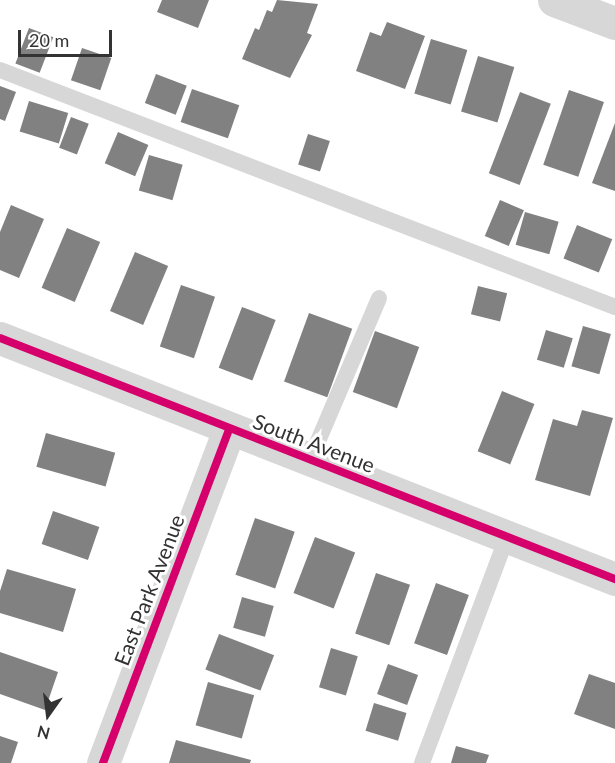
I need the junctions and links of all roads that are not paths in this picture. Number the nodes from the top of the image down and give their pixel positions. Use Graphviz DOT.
graph roads {
  1 [pos="554,0"];
  2 [pos="615,23"];
  3 [pos="0,70"];
  4 [pos="379,298"];
  5 [pos="615,307"];
  6 [pos="0,338"];
  7 [pos="229,429"];
  8 [pos="310,460"];
  9 [pos="507,537"];
  10 [pos="615,579"];
  11 [pos="103,763"];
  12 [pos="422,763"];
  1 -- 2 [label="street"];
  3 -- 5 [label="lane"];
  4 -- 8 [label="lane"];
  6 -- 7 [label="street, South Avenue"];
  7 -- 8 [label="street, South Avenue"];
  7 -- 11 [label="street, East Park Avenue"];
  8 -- 9 [label="street, South Avenue"];
  9 -- 10 [label="street, South Avenue"];
  9 -- 12 [label="lane"];
}
